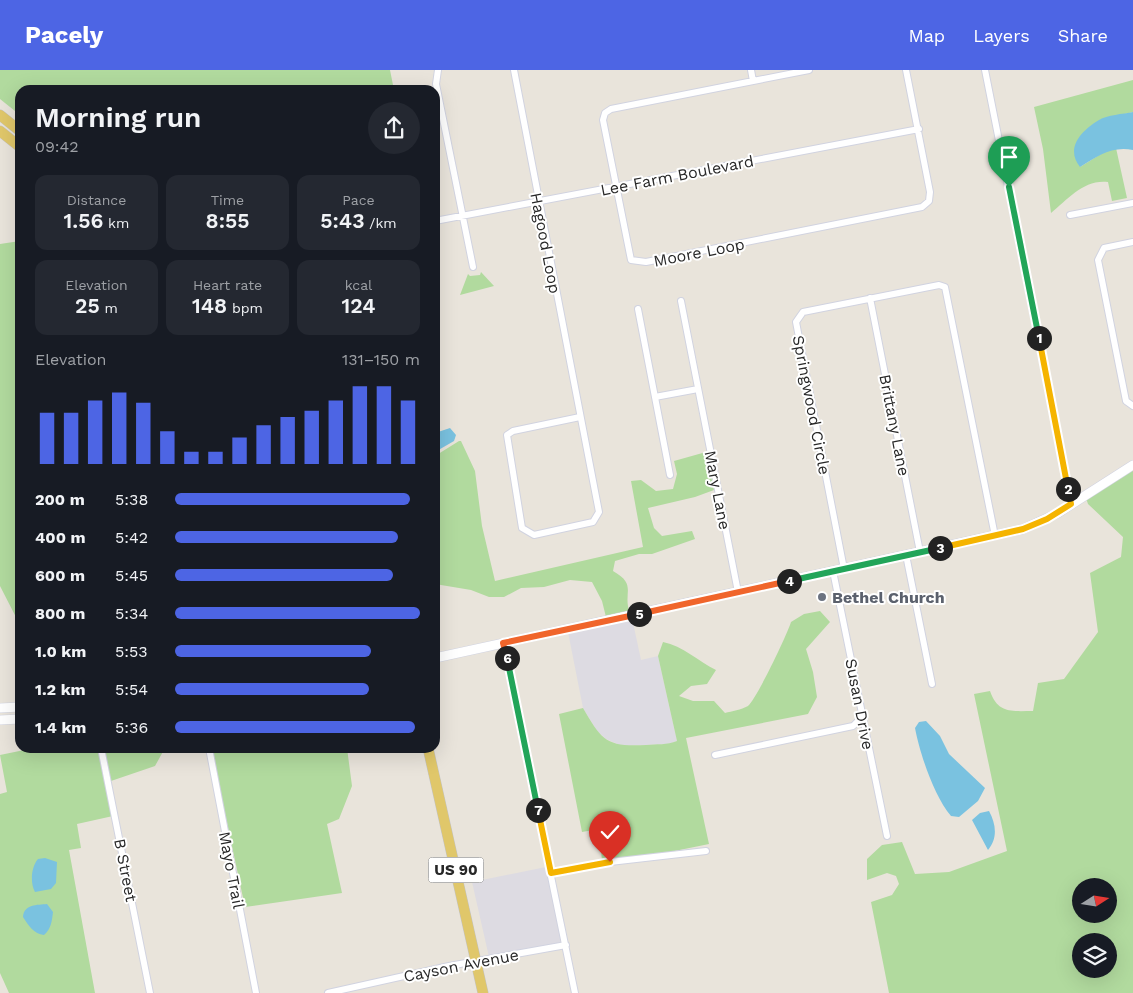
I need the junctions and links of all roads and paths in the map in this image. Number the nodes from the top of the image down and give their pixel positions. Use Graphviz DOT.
graph roads {
  1 [pos="438,70"];
  2 [pos="514,70"];
  3 [pos="750,70"];
  4 [pos="810,70"];
  5 [pos="906,70"];
  6 [pos="985,70"];
  7 [pos="752,81"];
  8 [pos="436,85"];
  9 [pos="440,104"];
  10 [pos="0,115"];
  11 [pos="15,127"];
  12 [pos="919,129"];
  13 [pos="0,131"];
  14 [pos="15,143"];
  15 [pos="616,187"];
  16 [pos="538,202"];
  17 [pos="1133,203"];
  18 [pos="1070,215"];
  19 [pos="462,216"];
  20 [pos="440,221"];
  21 [pos="1133,242"];
  22 [pos="474,267"];
  23 [pos="870,298"];
  24 [pos="681,302"];
  25 [pos="638,309"];
  26 [pos="698,388"];
  27 [pos="655,397"];
  28 [pos="1133,406"];
  29 [pos="580,417"];
  30 [pos="1133,465"];
  31 [pos="670,474"];
  32 [pos="1071,504"];
  33 [pos="995,536"];
  34 [pos="920,552"];
  35 [pos="906,555"];
  36 [pos="844,569"];
  37 [pos="833,571"];
  38 [pos="738,592"];
  39 [pos="503,643"];
  40 [pos="440,657"];
  41 [pos="932,684"];
  42 [pos="862,717"];
  43 [pos="102,753"];
  44 [pos="210,753"];
  45 [pos="429,753"];
  46 [pos="715,755"];
  47 [pos="887,836"];
  48 [pos="706,851"];
  49 [pos="551,873"];
  50 [pos="566,946"];
  51 [pos="476,962"];
  52 [pos="150,993"];
  53 [pos="256,993"];
  54 [pos="328,993"];
  55 [pos="484,993"];
  56 [pos="575,993"];
  1 -- 8 [label="street"];
  2 -- 16 [label="street, Hagood Loop"];
  3 -- 7 [label="street"];
  4 -- 7 [label="street, Moore Loop"];
  5 -- 12 [label="street, Moore Loop"];
  6 -- 32 [label="street"];
  7 -- 15 [label="street, Moore Loop"];
  9 -- 19 [label="street"];
  10 -- 11 [label="main road"];
  12 -- 15 [label="street, Lee Farm Boulevard"];
  12 -- 15 [label="street, Moore Loop"];
  13 -- 14 [label="main road"];
  15 -- 16 [label="street, Lee Farm Boulevard"];
  16 -- 19 [label="street, Lee Farm Boulevard"];
  16 -- 29 [label="street, Hagood Loop"];
  17 -- 18 [label="street"];
  19 -- 20 [label="street, Lee Farm Boulevard"];
  19 -- 22 [label="street"];
  21 -- 28 [label="street"];
  23 -- 33 [label="street, Springwood Circle"];
  23 -- 34 [label="street, Brittany Lane"];
  23 -- 36 [label="street, Springwood Circle"];
  24 -- 26 [label="street, Mary Lane"];
  25 -- 27 [label="street"];
  26 -- 27 [label="street"];
  26 -- 38 [label="street, Mary Lane"];
  27 -- 31 [label="street"];
  29 -- 29 [label="street, Hagood Loop"];
  30 -- 32 [label="street"];
  32 -- 33 [label="street"];
  33 -- 34 [label="street"];
  34 -- 35 [label="street"];
  35 -- 36 [label="street"];
  35 -- 41 [label="street"];
  36 -- 37 [label="street"];
  37 -- 38 [label="street"];
  37 -- 42 [label="street, Susan Drive"];
  38 -- 39 [label="street"];
  39 -- 40 [label="street"];
  39 -- 49 [label="street"];
  42 -- 46 [label="street"];
  42 -- 47 [label="street, Susan Drive"];
  43 -- 52 [label="street, B Street"];
  44 -- 53 [label="street, Mayo Trail"];
  45 -- 51 [label="main road, US 90"];
  48 -- 49 [label="street"];
  49 -- 50 [label="street"];
  50 -- 51 [label="street, Cayson Avenue"];
  50 -- 56 [label="street"];
  51 -- 54 [label="street, Cayson Avenue"];
  51 -- 55 [label="main road, US 90"];
}
